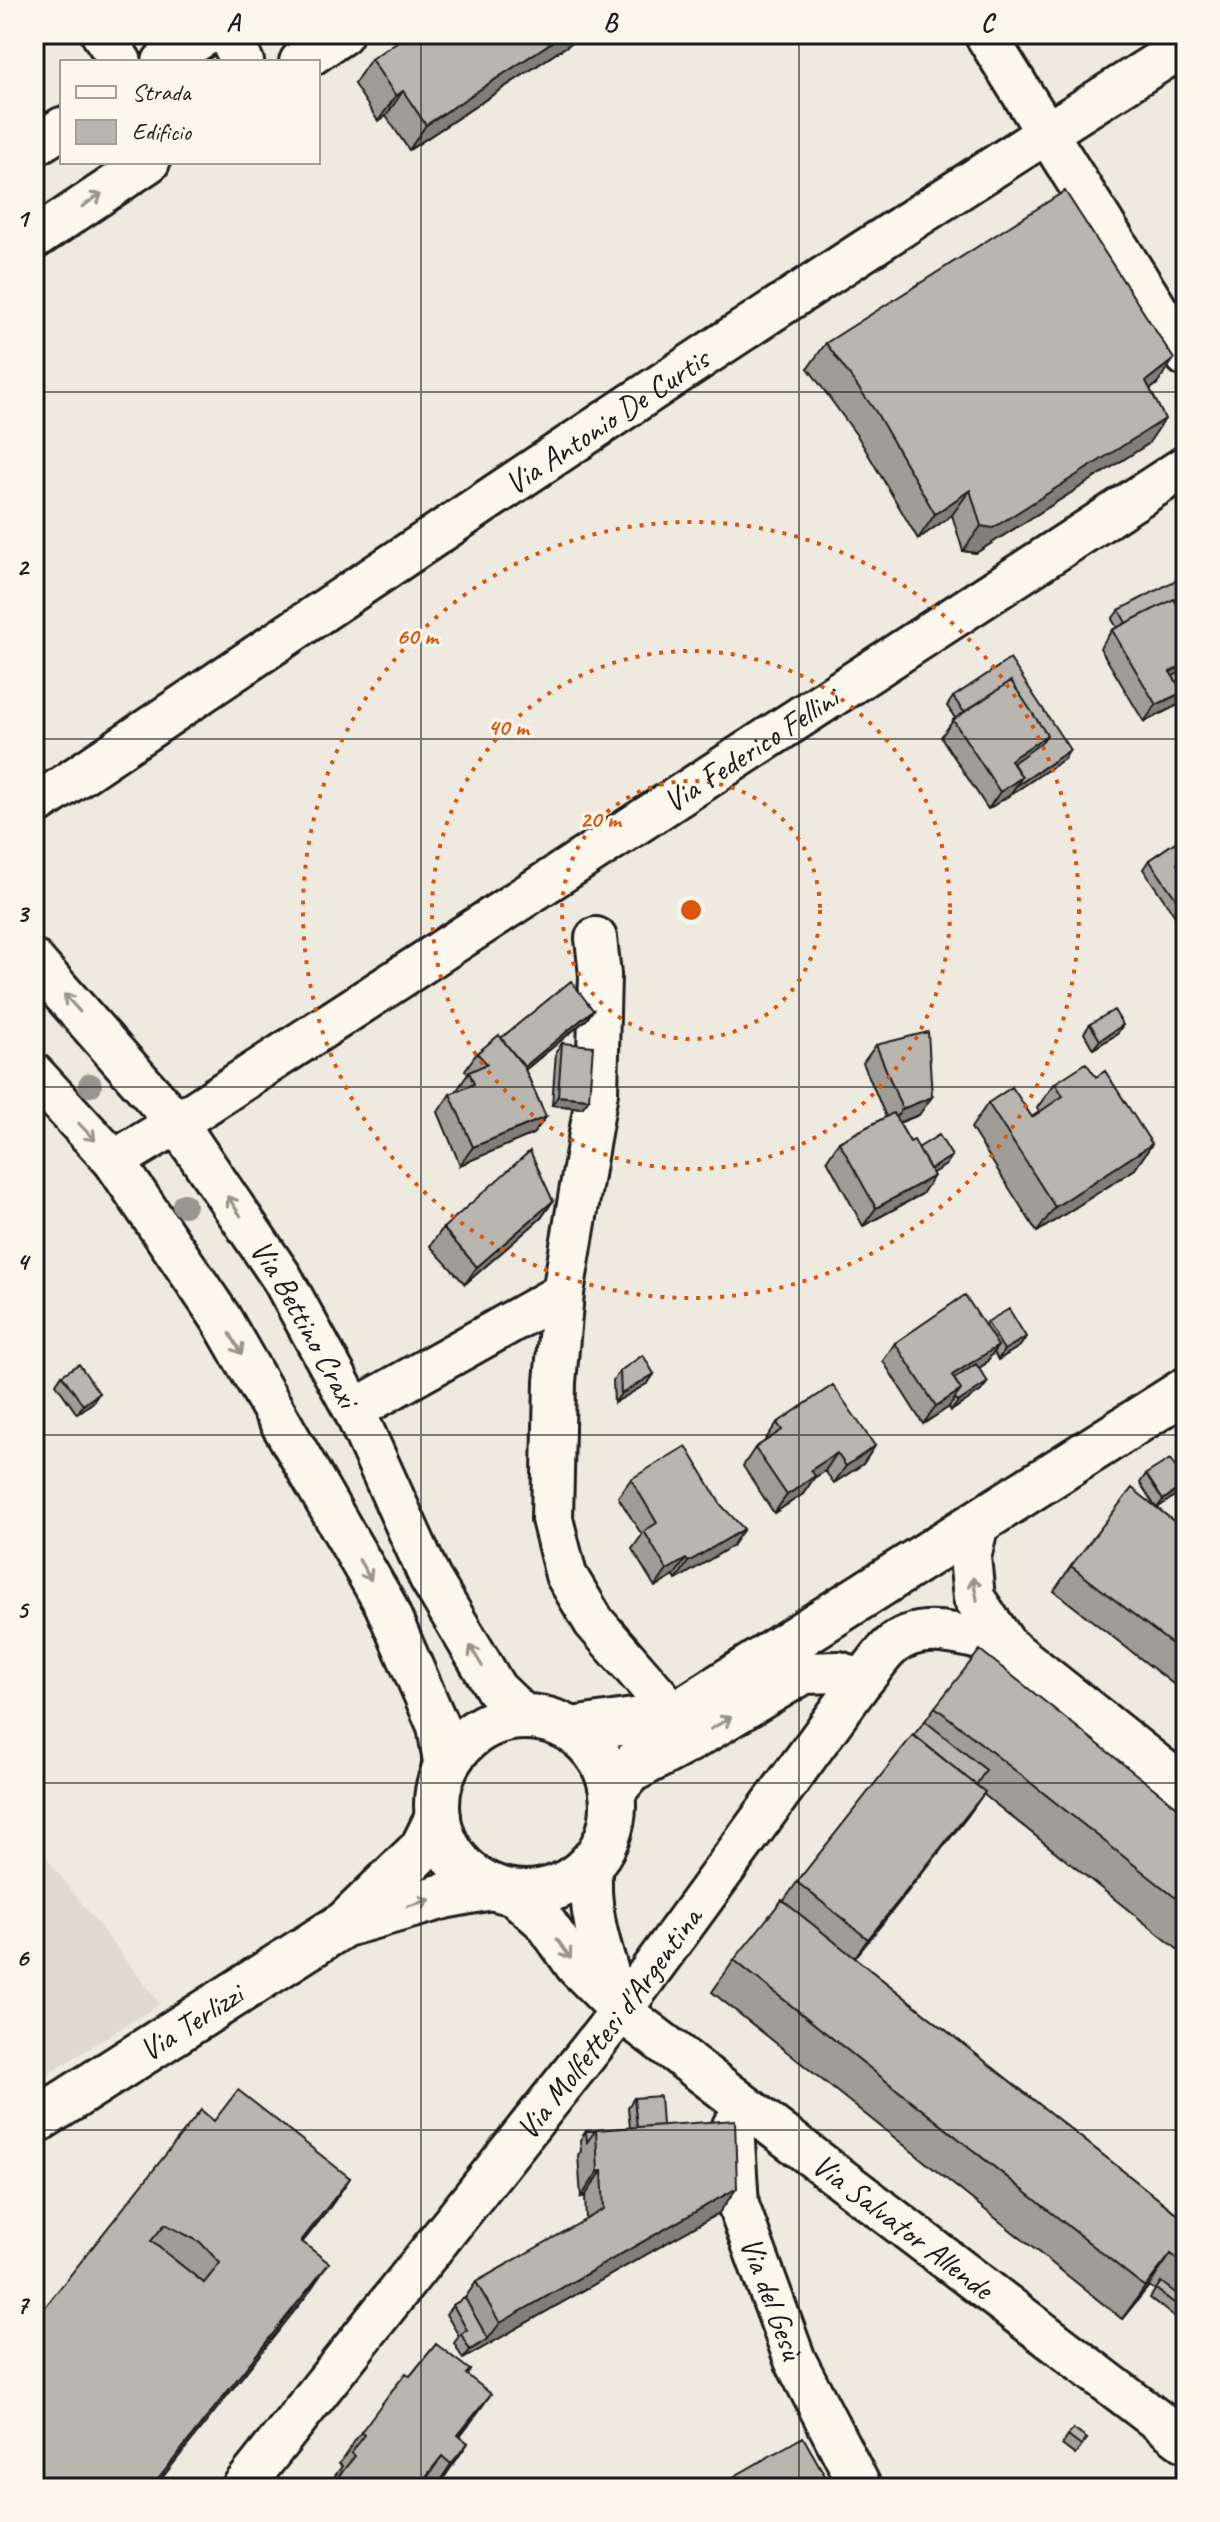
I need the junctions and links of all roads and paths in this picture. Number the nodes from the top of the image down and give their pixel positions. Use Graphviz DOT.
graph roads {
  1 [pos="102,34"];
  2 [pos="207,34"];
  3 [pos="227,34"];
  4 [pos="342,34"];
  5 [pos="985,34"];
  6 [pos="1186,45"];
  7 [pos="120,60"];
  8 [pos="166,60"];
  9 [pos="242,60"];
  10 [pos="303,60"];
  11 [pos="60,129"];
  12 [pos="1047,132"];
  13 [pos="34,146"];
  14 [pos="146,164"];
  15 [pos="34,239"];
  16 [pos="1186,356"];
  17 [pos="1186,466"];
  18 [pos="34,806"];
  19 [pos="596,938"];
  20 [pos="34,961"];
  21 [pos="34,1074"];
  22 [pos="177,1123"];
  23 [pos="114,1161"];
  24 [pos="563,1293"];
  25 [pos="1186,1390"];
  26 [pos="354,1410"];
  27 [pos="978,1524"];
  28 [pos="1007,1646"];
  29 [pos="861,1682"];
  30 [pos="675,1715"];
  31 [pos="524,1716"];
  32 [pos="572,1730"];
  33 [pos="445,1768"];
  34 [pos="620,1783"];
  35 [pos="1186,1788"];
  36 [pos="438,1817"];
  37 [pos="592,1862"];
  38 [pos="502,1890"];
  39 [pos="346,1923"];
  40 [pos="621,2011"];
  41 [pos="730,2094"];
  42 [pos="34,2122"];
  43 [pos="1186,2442"];
  44 [pos="242,2488"];
  45 [pos="861,2488"];
  1 -- 7 [label="street"];
  2 -- 8 [label="street"];
  3 -- 9 [label="street"];
  4 -- 10 [label="street"];
  5 -- 12 [label="street"];
  6 -- 12 [label="street, Via Antonio De Curtis"];
  11 -- 13 [label="street"];
  12 -- 16 [label="street"];
  12 -- 18 [label="street, Via Antonio De Curtis"];
  15 -- 14 [label="street, one-way"];
  17 -- 22 [label="street, Via Federico Fellini"];
  19 -- 24 [label="street"];
  22 -- 20 [label="street, Via Bettino Craxi, one-way"];
  21 -- 23 [label="street, one-way"];
  22 -- 23 [label="street, Via Federico Fellini"];
  26 -- 22 [label="street, Via Bettino Craxi, one-way"];
  23 -- 33 [label="street, one-way"];
  24 -- 26 [label="street"];
  24 -- 30 [label="street"];
  25 -- 27 [label="main road"];
  31 -- 26 [label="street, Via Bettino Craxi, one-way"];
  28 -- 27 [label="street, one-way"];
  27 -- 30 [label="main road"];
  28 -- 29 [label="street, Via Molfettesi d'Argentina"];
  28 -- 35 [label="street"];
  34 -- 29 [label="street, one-way"];
  29 -- 40 [label="street, Via Molfettesi d'Argentina"];
  30 -- 32 [label="main road"];
  30 -- 34 [label="main road"];
  31 -- 32 [label="main road"];
  31 -- 33 [label="main road"];
  32 -- 34 [label="main road"];
  33 -- 36 [label="main road"];
  34 -- 37 [label="main road"];
  36 -- 38 [label="main road"];
  36 -- 39 [label="main road, Via Terlizzi"];
  37 -- 38 [label="main road"];
  37 -- 40 [label="street"];
  39 -- 38 [label="main road, Via Terlizzi, one-way"];
  38 -- 40 [label="street, Via Salvator Allende, one-way"];
  39 -- 42 [label="main road, Via Terlizzi"];
  40 -- 41 [label="street, Via Salvator Allende"];
  40 -- 44 [label="street, Via Molfettesi d'Argentina"];
  41 -- 43 [label="street, Via Salvator Allende"];
  41 -- 45 [label="street, Via del Gesù"];
}
